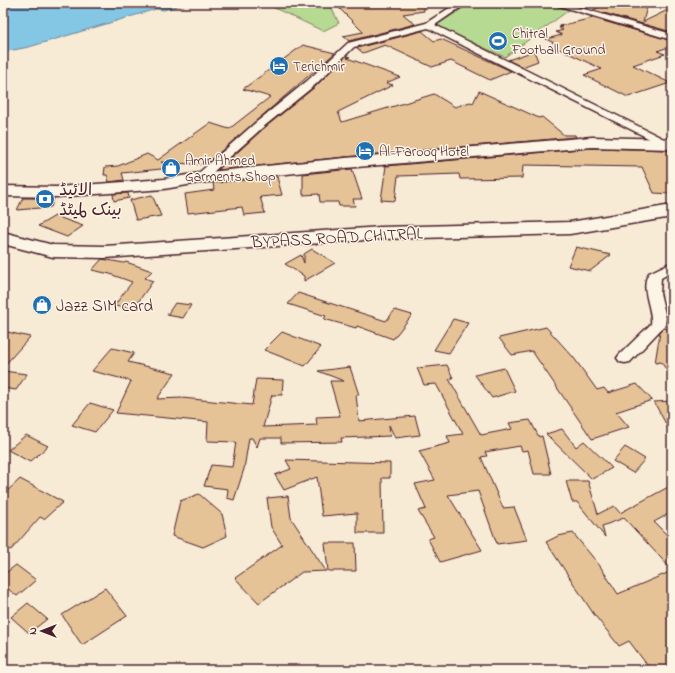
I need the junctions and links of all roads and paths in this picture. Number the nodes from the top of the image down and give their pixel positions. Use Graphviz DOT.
graph roads {
  1 [pos="462,3"];
  2 [pos="554,3"];
  3 [pos="429,25"];
  4 [pos="672,37"];
  5 [pos="670,145"];
  6 [pos="199,178"];
  7 [pos="3,191"];
  8 [pos="672,211"];
  9 [pos="3,238"];
  10 [pos="672,266"];
  11 [pos="625,358"];
  1 -- 3 [label="street"];
  2 -- 4 [label="street"];
  3 -- 5 [label="street"];
  3 -- 6 [label="street"];
  5 -- 6 [label="street"];
  6 -- 7 [label="street"];
  8 -- 9 [label="street, BYPASS ROAD CHITRAL"];
  10 -- 11 [label="street"];
}
